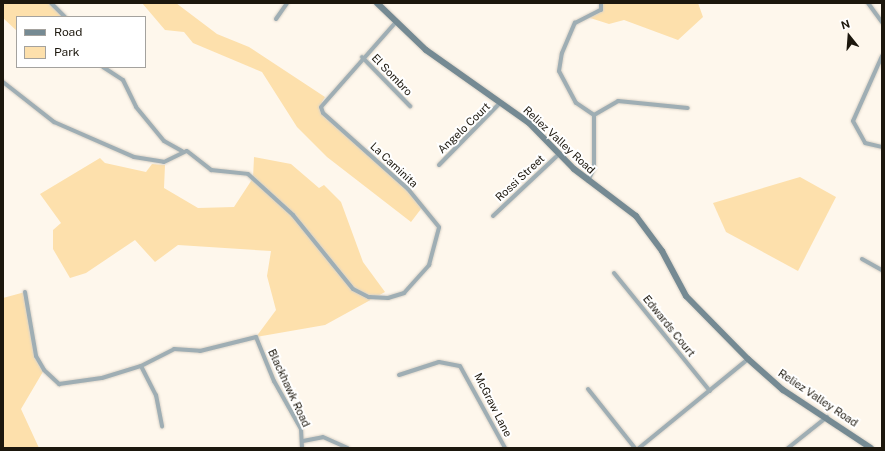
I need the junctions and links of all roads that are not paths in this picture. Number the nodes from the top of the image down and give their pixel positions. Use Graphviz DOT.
graph roads {
  1 [pos="51,3"];
  2 [pos="287,3"];
  3 [pos="377,3"];
  4 [pos="601,3"];
  5 [pos="868,3"];
  6 [pos="64,16"];
  7 [pos="276,19"];
  8 [pos="882,22"];
  9 [pos="395,23"];
  10 [pos="882,56"];
  11 [pos="362,57"];
  12 [pos="105,68"];
  13 [pos="3,82"];
  14 [pos="501,102"];
  15 [pos="410,106"];
  16 [pos="688,108"];
  17 [pos="594,115"];
  18 [pos="882,147"];
  19 [pos="182,151"];
  20 [pos="560,154"];
  21 [pos="439,165"];
  22 [pos="588,181"];
  23 [pos="493,216"];
  24 [pos="862,259"];
  25 [pos="882,270"];
  26 [pos="614,273"];
  27 [pos="25,292"];
  28 [pos="748,359"];
  29 [pos="141,366"];
  30 [pos="399,375"];
  31 [pos="588,389"];
  32 [pos="710,391"];
  33 [pos="827,417"];
  34 [pos="162,426"];
  35 [pos="302,440"];
  36 [pos="302,448"];
  37 [pos="348,448"];
  38 [pos="505,448"];
  39 [pos="634,448"];
  40 [pos="639,448"];
  41 [pos="788,448"];
  42 [pos="871,448"];
  1 -- 6 [label="street"];
  2 -- 7 [label="street"];
  3 -- 9 [label="main road, Reliez Valley Road"];
  4 -- 17 [label="street"];
  5 -- 8 [label="street"];
  9 -- 11 [label="street, La Caminita"];
  9 -- 14 [label="main road, Reliez Valley Road"];
  10 -- 18 [label="street"];
  11 -- 15 [label="street, El Sombro"];
  11 -- 19 [label="street, La Caminita"];
  12 -- 19 [label="street"];
  13 -- 19 [label="street"];
  14 -- 20 [label="main road, Reliez Valley Road"];
  14 -- 21 [label="street, Angelo Court"];
  16 -- 17 [label="street"];
  17 -- 22 [label="street"];
  20 -- 22 [label="main road, Reliez Valley Road"];
  20 -- 23 [label="street, Rossi Street"];
  22 -- 28 [label="main road, Reliez Valley Road"];
  24 -- 25 [label="street"];
  26 -- 32 [label="street, Edwards Court"];
  27 -- 29 [label="street"];
  28 -- 32 [label="street"];
  28 -- 33 [label="main road, Reliez Valley Road"];
  29 -- 34 [label="street"];
  29 -- 35 [label="street, Blackhawk Road"];
  30 -- 38 [label="street, McGraw Lane"];
  31 -- 39 [label="street"];
  32 -- 40 [label="street"];
  33 -- 41 [label="street"];
  33 -- 42 [label="main road, Reliez Valley Road"];
  35 -- 36 [label="street, Blackhawk Road"];
  35 -- 37 [label="street"];
}
